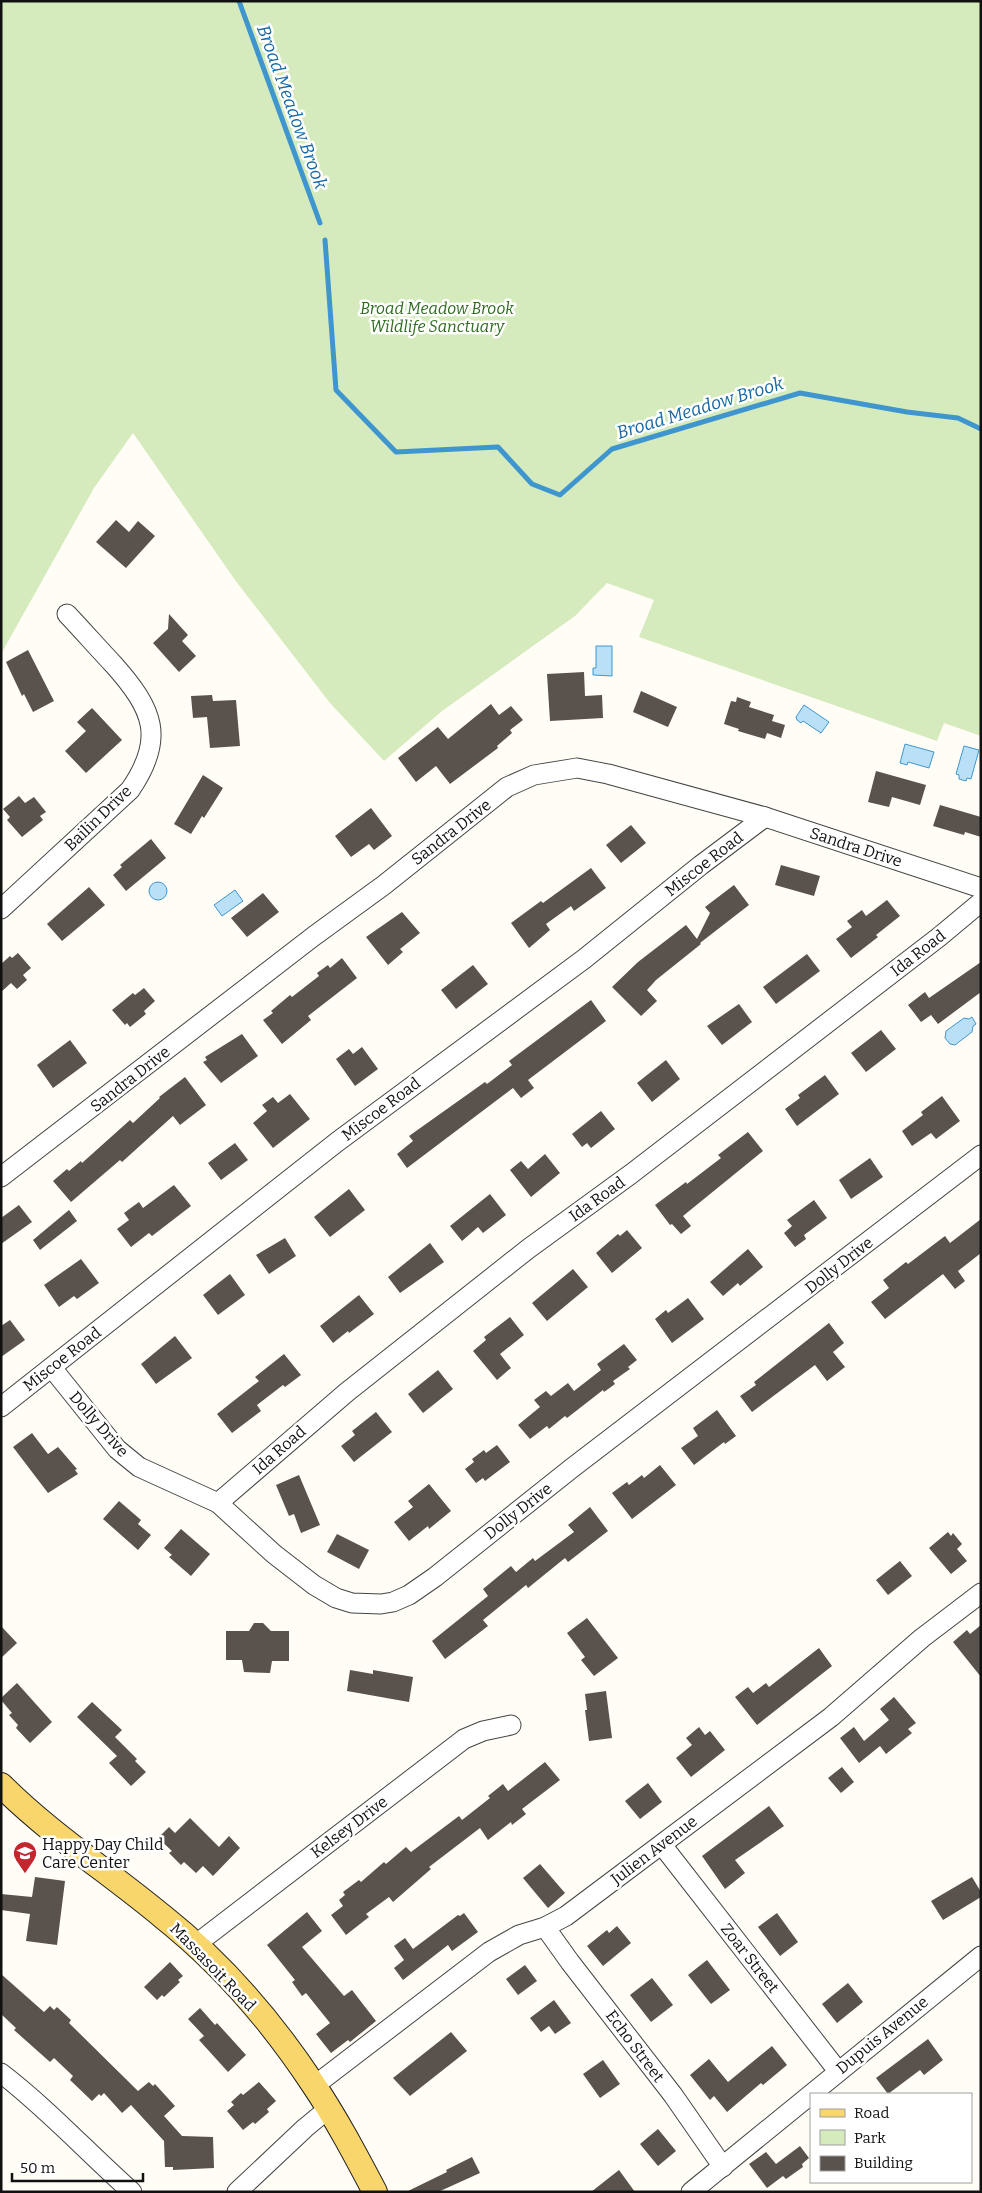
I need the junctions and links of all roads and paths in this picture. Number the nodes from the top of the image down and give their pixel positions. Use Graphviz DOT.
graph roads {
  1 [pos="67,614"];
  2 [pos="765,817"];
  3 [pos="981,888"];
  4 [pos="981,902"];
  5 [pos="1,909"];
  6 [pos="981,1155"];
  7 [pos="1,1177"];
  8 [pos="52,1368"];
  9 [pos="1,1406"];
  10 [pos="218,1504"];
  11 [pos="981,1593"];
  12 [pos="511,1725"];
  13 [pos="3,1790"];
  14 [pos="662,1845"];
  15 [pos="545,1927"];
  16 [pos="195,1945"];
  17 [pos="981,1956"];
  18 [pos="838,2071"];
  19 [pos="1,2073"];
  20 [pos="314,2086"];
  21 [pos="811,2093"];
  22 [pos="810,2094"];
  23 [pos="328,2109"];
  24 [pos="722,2167"];
  25 [pos="132,2192"];
  26 [pos="237,2192"];
  27 [pos="376,2192"];
  28 [pos="691,2192"];
  1 -- 5 [label="street, Bailin Drive"];
  2 -- 3 [label="street, Sandra Drive"];
  2 -- 7 [label="street, Sandra Drive"];
  2 -- 8 [label="street, Miscoe Road"];
  4 -- 10 [label="street, Ida Road"];
  6 -- 10 [label="street, Dolly Drive"];
  8 -- 9 [label="street, Miscoe Road"];
  8 -- 10 [label="street, Dolly Drive"];
  11 -- 14 [label="street, Julien Avenue"];
  12 -- 16 [label="street, Kelsey Drive"];
  13 -- 16 [label="main road, Massasoit Road"];
  14 -- 15 [label="street, Julien Avenue"];
  14 -- 18 [label="street, Zoar Street"];
  15 -- 20 [label="street, Julien Avenue"];
  15 -- 24 [label="street, Echo Street"];
  16 -- 20 [label="main road, Massasoit Road"];
  17 -- 18 [label="street, Dupuis Avenue"];
  18 -- 21 [label="street, Dupuis Avenue"];
  19 -- 25 [label="street"];
  20 -- 23 [label="main road, Massasoit Road"];
  22 -- 24 [label="street, Dupuis Avenue"];
  23 -- 26 [label="street"];
  23 -- 27 [label="main road, Massasoit Road"];
  24 -- 28 [label="street, Dupuis Avenue"];
}
